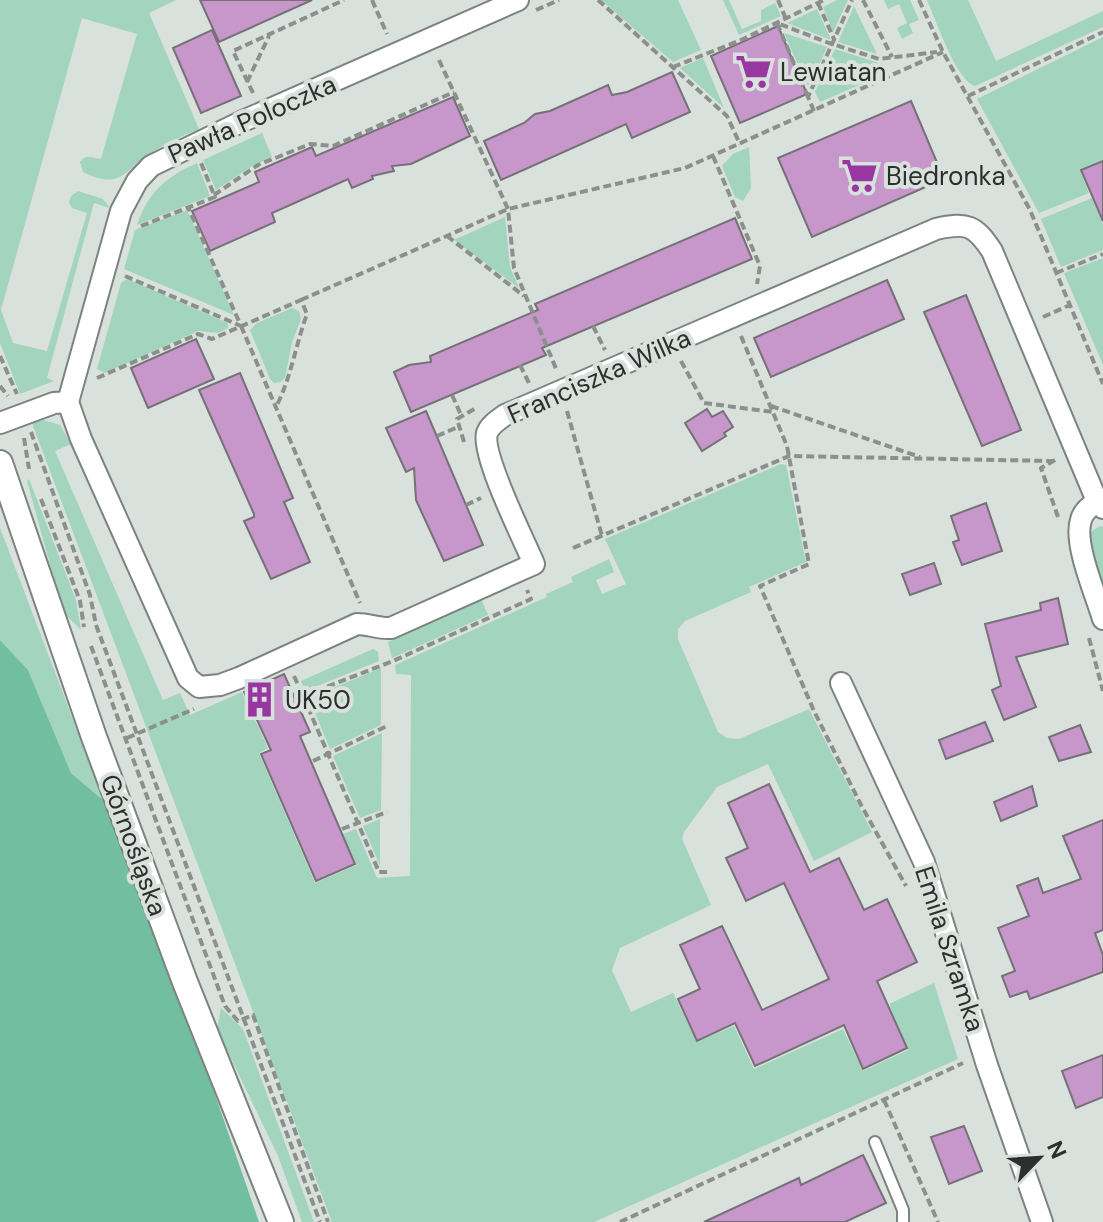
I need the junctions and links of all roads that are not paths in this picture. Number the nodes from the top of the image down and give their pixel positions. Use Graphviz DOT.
graph roads {
  1 [pos="525,6"];
  2 [pos="68,402"];
  3 [pos="14,418"];
  4 [pos="0,463"];
  5 [pos="1100,504"];
  6 [pos="1094,622"];
  7 [pos="841,683"];
  8 [pos="875,1142"];
  9 [pos="281,1222"];
  10 [pos="903,1222"];
  11 [pos="1042,1222"];
  1 -- 2 [label="street, Pawła Poloczka"];
  2 -- 3 [label="street"];
  2 -- 5 [label="street, Franciszka Wilka"];
  4 -- 9 [label="street, Górnośląska"];
  5 -- 6 [label="street, Franciszka Wilka"];
  7 -- 11 [label="street, Emila Szramka"];
  8 -- 10 [label="lane"];
}
